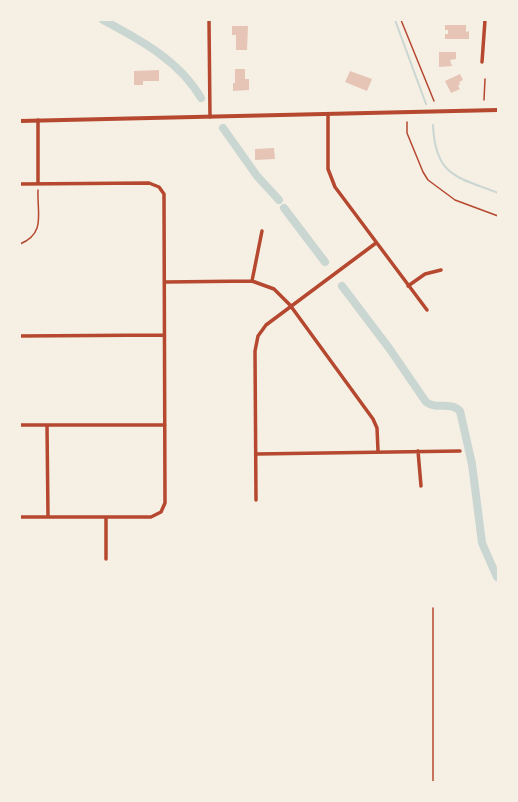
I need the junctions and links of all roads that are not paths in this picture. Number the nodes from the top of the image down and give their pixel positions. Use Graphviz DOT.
graph roads {
  1 [pos="209,20"];
  2 [pos="485,20"];
  3 [pos="482,62"];
  4 [pos="498,110"];
  5 [pos="328,115"];
  6 [pos="210,117"];
  7 [pos="38,120"];
  8 [pos="20,121"];
  9 [pos="20,184"];
  10 [pos="38,184"];
  11 [pos="262,231"];
  12 [pos="376,243"];
  13 [pos="442,270"];
  14 [pos="252,281"];
  15 [pos="165,282"];
  16 [pos="408,286"];
  17 [pos="290,305"];
  18 [pos="427,310"];
  19 [pos="164,335"];
  20 [pos="20,336"];
  21 [pos="20,425"];
  22 [pos="47,425"];
  23 [pos="165,425"];
  24 [pos="418,451"];
  25 [pos="460,451"];
  26 [pos="378,452"];
  27 [pos="256,454"];
  28 [pos="421,486"];
  29 [pos="256,500"];
  30 [pos="20,517"];
  31 [pos="48,517"];
  32 [pos="106,517"];
  33 [pos="106,558"];
  34 [pos="433,608"];
  35 [pos="433,782"];
  1 -- 6 [label="street"];
  2 -- 3 [label="street"];
  4 -- 5 [label="street"];
  5 -- 6 [label="street"];
  5 -- 12 [label="street"];
  6 -- 7 [label="street"];
  7 -- 8 [label="street"];
  7 -- 10 [label="street"];
  9 -- 10 [label="street"];
  10 -- 15 [label="street"];
  11 -- 14 [label="street"];
  12 -- 16 [label="street"];
  12 -- 17 [label="street"];
  13 -- 16 [label="street"];
  14 -- 15 [label="street"];
  14 -- 17 [label="street"];
  15 -- 19 [label="street"];
  16 -- 18 [label="street"];
  17 -- 26 [label="street"];
  17 -- 27 [label="street"];
  19 -- 20 [label="street"];
  19 -- 23 [label="street"];
  21 -- 22 [label="street"];
  22 -- 23 [label="street"];
  22 -- 31 [label="street"];
  23 -- 32 [label="street"];
  24 -- 25 [label="street"];
  24 -- 26 [label="street"];
  24 -- 28 [label="street"];
  26 -- 27 [label="street"];
  27 -- 29 [label="street"];
  30 -- 31 [label="street"];
  31 -- 32 [label="street"];
  32 -- 33 [label="street"];
  34 -- 35 [label="lane"];
}
